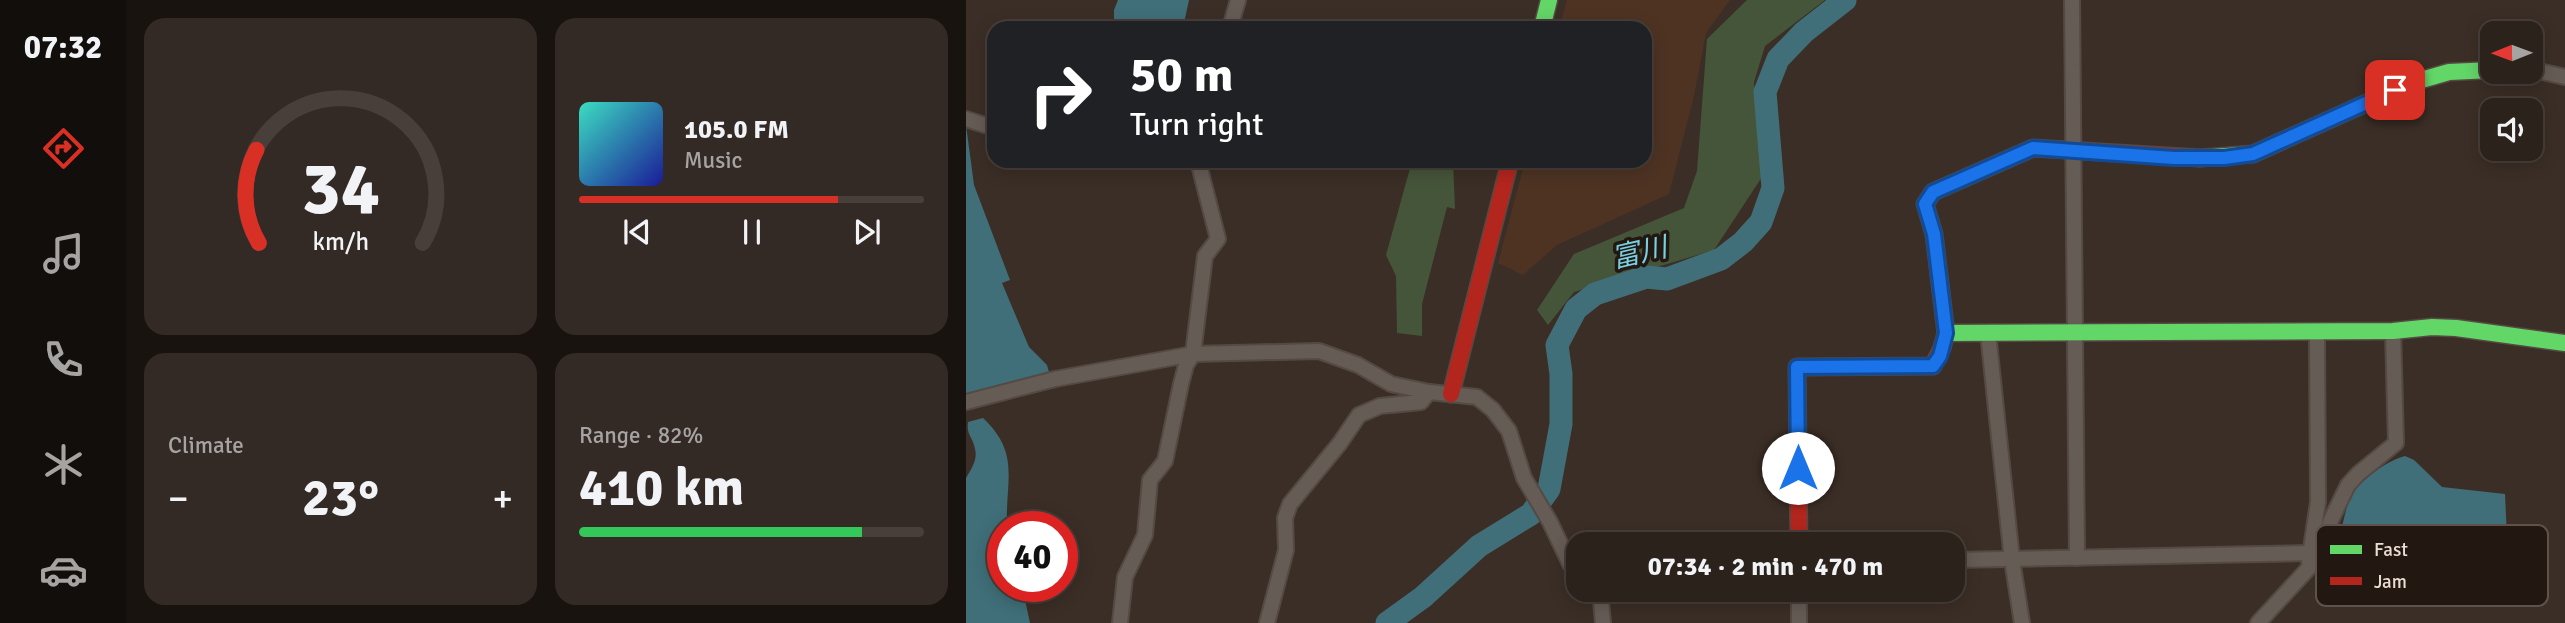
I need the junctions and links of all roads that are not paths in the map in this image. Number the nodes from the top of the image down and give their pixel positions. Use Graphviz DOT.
graph roads {
  1 [pos="1238,0"];
  2 [pos="1549,0"];
  3 [pos="2072,0"];
  4 [pos="1232,21"];
  5 [pos="1544,21"];
  6 [pos="2480,71"];
  7 [pos="2543,72"];
  8 [pos="2565,76"];
  9 [pos="966,119"];
  10 [pos="987,126"];
  11 [pos="2074,152"];
  12 [pos="1200,168"];
  13 [pos="1508,168"];
  14 [pos="2393,331"];
  15 [pos="2317,332"];
  16 [pos="1946,333"];
  17 [pos="1988,333"];
  18 [pos="2075,333"];
  19 [pos="2565,342"];
  20 [pos="1194,354"];
  21 [pos="1429,392"];
  22 [pos="1451,394"];
  23 [pos="966,402"];
  24 [pos="2328,525"];
  25 [pos="1799,532"];
  26 [pos="1566,556"];
  27 [pos="2077,558"];
  28 [pos="2316,558"];
  29 [pos="1965,560"];
  30 [pos="2012,560"];
  31 [pos="2309,560"];
  32 [pos="1601,602"];
  33 [pos="1799,602"];
  34 [pos="1120,623"];
  35 [pos="1267,623"];
  36 [pos="1603,623"];
  37 [pos="1799,623"];
  38 [pos="2022,623"];
  39 [pos="2258,623"];
  1 -- 4 [label="street"];
  2 -- 5 [label="street"];
  3 -- 11 [label="street"];
  6 -- 11 [label="street"];
  7 -- 8 [label="street"];
  9 -- 10 [label="street"];
  11 -- 16 [label="street"];
  11 -- 18 [label="street"];
  12 -- 20 [label="street"];
  13 -- 22 [label="street"];
  14 -- 15 [label="street"];
  14 -- 19 [label="street"];
  14 -- 24 [label="street"];
  15 -- 18 [label="street"];
  15 -- 31 [label="street"];
  16 -- 17 [label="street"];
  16 -- 25 [label="street"];
  17 -- 18 [label="street"];
  17 -- 30 [label="street"];
  18 -- 27 [label="street"];
  20 -- 21 [label="street"];
  20 -- 23 [label="street"];
  20 -- 34 [label="street"];
  21 -- 22 [label="street"];
  21 -- 35 [label="street"];
  22 -- 26 [label="street"];
  27 -- 30 [label="street"];
  27 -- 31 [label="street"];
  28 -- 31 [label="street"];
  29 -- 30 [label="street"];
  30 -- 38 [label="street"];
  31 -- 39 [label="street"];
  32 -- 36 [label="street"];
  33 -- 37 [label="street"];
}
